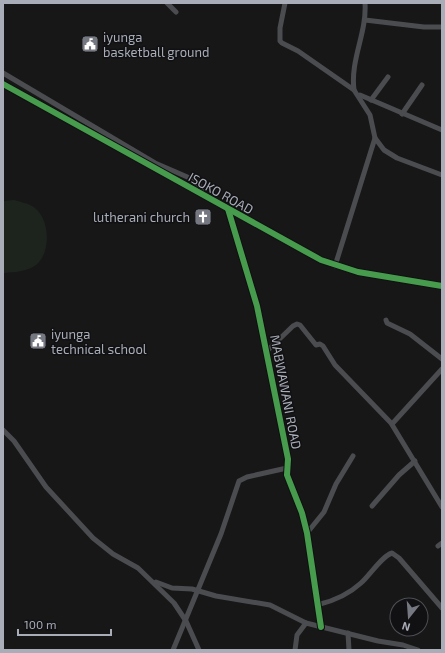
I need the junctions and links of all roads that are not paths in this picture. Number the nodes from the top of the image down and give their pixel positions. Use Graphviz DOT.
graph roads {
  1 [pos="167,3"];
  2 [pos="285,3"];
  3 [pos="365,3"];
  4 [pos="176,12"];
  5 [pos="365,20"];
  6 [pos="442,28"];
  7 [pos="3,73"];
  8 [pos="388,77"];
  9 [pos="3,84"];
  10 [pos="422,85"];
  11 [pos="356,92"];
  12 [pos="371,100"];
  13 [pos="402,114"];
  14 [pos="442,130"];
  15 [pos="375,138"];
  16 [pos="442,176"];
  17 [pos="204,196"];
  18 [pos="228,209"];
  19 [pos="335,266"];
  20 [pos="442,286"];
  21 [pos="386,320"];
  22 [pos="267,351"];
  23 [pos="442,360"];
  24 [pos="442,369"];
  25 [pos="392,424"];
  26 [pos="3,430"];
  27 [pos="353,456"];
  28 [pos="415,461"];
  29 [pos="287,468"];
  30 [pos="372,506"];
  31 [pos="442,507"];
  32 [pos="306,532"];
  33 [pos="154,582"];
  34 [pos="198,591"];
  35 [pos="317,605"];
  36 [pos="442,608"];
  37 [pos="186,621"];
  38 [pos="306,623"];
  39 [pos="321,627"];
  40 [pos="348,633"];
  41 [pos="173,650"];
  42 [pos="199,650"];
  43 [pos="295,650"];
  44 [pos="350,650"];
  45 [pos="418,650"];
  1 -- 4 [label="street"];
  2 -- 11 [label="street"];
  3 -- 5 [label="street"];
  5 -- 6 [label="street"];
  5 -- 11 [label="street"];
  7 -- 17 [label="street"];
  8 -- 12 [label="street"];
  9 -- 17 [label="street, ISOKO ROAD"];
  10 -- 13 [label="street"];
  11 -- 12 [label="street"];
  11 -- 15 [label="street"];
  12 -- 13 [label="street"];
  13 -- 14 [label="street"];
  15 -- 16 [label="street"];
  15 -- 19 [label="street"];
  17 -- 18 [label="street, ISOKO ROAD"];
  18 -- 19 [label="street, ISOKO ROAD"];
  18 -- 22 [label="street, MABWAWANI ROAD"];
  19 -- 20 [label="street, ISOKO ROAD"];
  21 -- 23 [label="street"];
  22 -- 25 [label="street"];
  22 -- 29 [label="street, MABWAWANI ROAD"];
  24 -- 25 [label="street"];
  25 -- 28 [label="street"];
  26 -- 33 [label="street"];
  27 -- 32 [label="street"];
  28 -- 30 [label="street"];
  28 -- 31 [label="street"];
  29 -- 32 [label="street, MABWAWANI ROAD"];
  29 -- 34 [label="street"];
  32 -- 35 [label="street, MABWAWANI ROAD"];
  33 -- 34 [label="street"];
  33 -- 37 [label="street"];
  34 -- 37 [label="street"];
  34 -- 38 [label="street"];
  35 -- 36 [label="street"];
  35 -- 39 [label="street, MABWAWANI ROAD"];
  37 -- 41 [label="street"];
  37 -- 42 [label="street"];
  38 -- 39 [label="street"];
  38 -- 43 [label="street"];
  39 -- 40 [label="street"];
  40 -- 44 [label="street"];
  40 -- 45 [label="street"];
}
